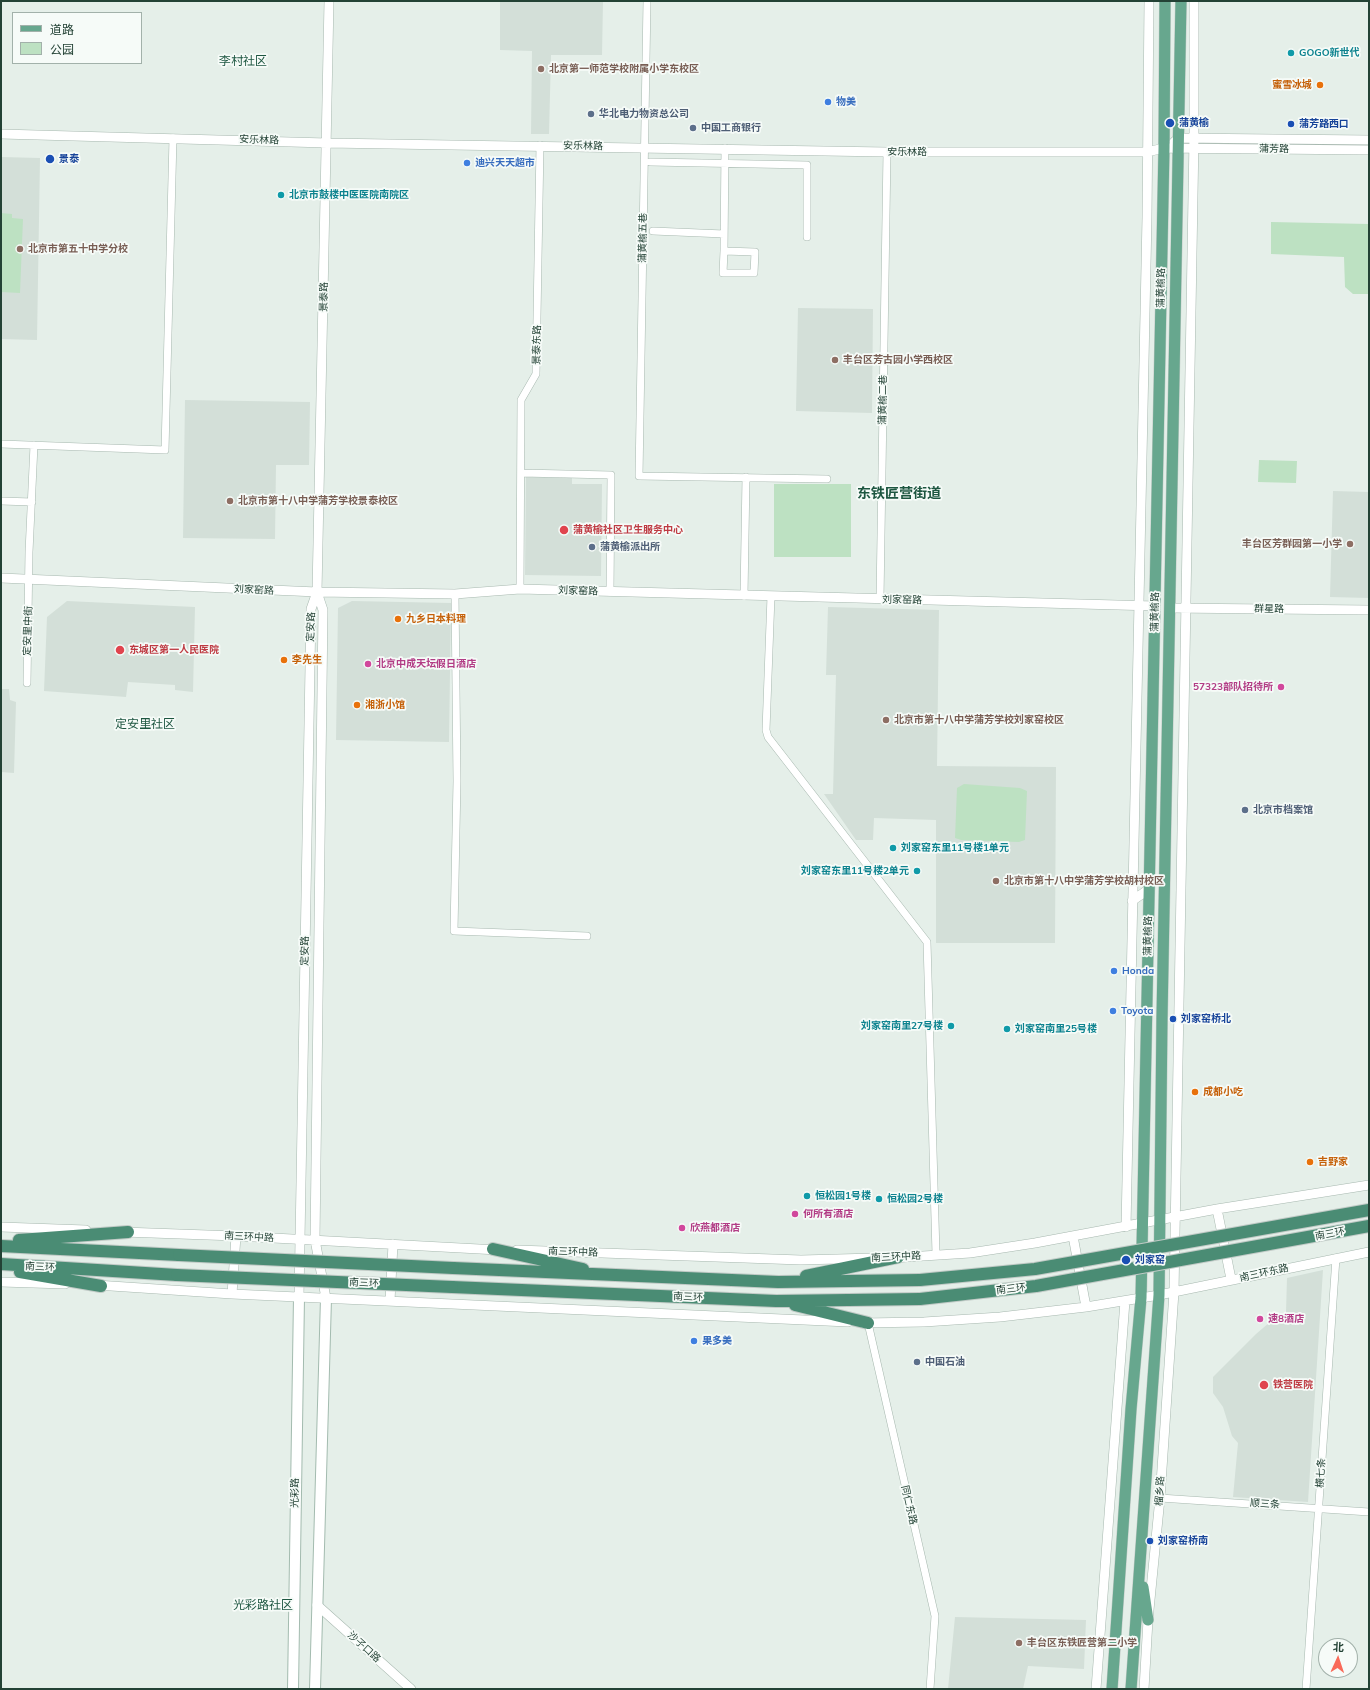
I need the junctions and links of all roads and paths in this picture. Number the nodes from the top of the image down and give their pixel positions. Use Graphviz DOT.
graph roads {
  1 [pos="329,1"];
  2 [pos="647,1"];
  3 [pos="1149,1"];
  4 [pos="1165,1"];
  5 [pos="1181,1"];
  6 [pos="1194,1"];
  7 [pos="1,134"];
  8 [pos="173,138"];
  9 [pos="1194,138"];
  10 [pos="1369,140"];
  11 [pos="327,143"];
  12 [pos="1179,143"];
  13 [pos="540,145"];
  14 [pos="644,148"];
  15 [pos="726,148"];
  16 [pos="1164,148"];
  17 [pos="1194,148"];
  18 [pos="1369,150"];
  19 [pos="887,152"];
  20 [pos="1147,152"];
  21 [pos="650,162"];
  22 [pos="725,163"];
  23 [pos="653,231"];
  24 [pos="724,234"];
  25 [pos="807,237"];
  26 [pos="724,251"];
  27 [pos="1,444"];
  28 [pos="34,445"];
  29 [pos="521,473"];
  30 [pos="746,477"];
  31 [pos="827,479"];
  32 [pos="1,501"];
  33 [pos="32,502"];
  34 [pos="1,578"];
  35 [pos="28,580"];
  36 [pos="520,589"];
  37 [pos="317,592"];
  38 [pos="610,592"];
  39 [pos="455,594"];
  40 [pos="744,596"];
  41 [pos="771,596"];
  42 [pos="880,599"];
  43 [pos="1138,606"];
  44 [pos="1155,606"];
  45 [pos="1170,608"];
  46 [pos="1186,609"];
  47 [pos="1369,610"];
  48 [pos="27,683"];
  49 [pos="1149,889"];
  50 [pos="1132,901"];
  51 [pos="587,936"];
  52 [pos="1369,1185"];
  53 [pos="1217,1209"];
  54 [pos="1369,1210"];
  55 [pos="1175,1217"];
  56 [pos="1159,1220"];
  57 [pos="1142,1223"];
  58 [pos="1126,1226"];
  59 [pos="1369,1226"];
  60 [pos="1,1227"];
  61 [pos="128,1232"];
  62 [pos="236,1236"];
  63 [pos="1073,1236"];
  64 [pos="300,1239"];
  65 [pos="315,1240"];
  66 [pos="1,1242"];
  67 [pos="393,1244"];
  68 [pos="1,1246"];
  69 [pos="493,1249"];
  70 [pos="1369,1252"];
  71 [pos="936,1254"];
  72 [pos="898,1258"];
  73 [pos="1336,1258"];
  74 [pos="1,1264"];
  75 [pos="1,1269"];
  76 [pos="620,1276"];
  77 [pos="1231,1280"];
  78 [pos="1,1282"];
  79 [pos="778,1282"];
  80 [pos="101,1286"];
  81 [pos="1174,1292"];
  82 [pos="232,1294"];
  83 [pos="1159,1295"];
  84 [pos="299,1297"];
  85 [pos="326,1298"];
  86 [pos="1141,1298"];
  87 [pos="390,1301"];
  88 [pos="776,1301"];
  89 [pos="1125,1301"];
  90 [pos="1086,1307"];
  91 [pos="868,1323"];
  92 [pos="1160,1498"];
  93 [pos="1318,1508"];
  94 [pos="1369,1512"];
  95 [pos="1140,1562"];
  96 [pos="317,1605"];
  97 [pos="1148,1620"];
  98 [pos="293,1689"];
  99 [pos="315,1689"];
  100 [pos="411,1689"];
  101 [pos="930,1689"];
  102 [pos="1096,1689"];
  103 [pos="1112,1689"];
  104 [pos="1131,1689"];
  105 [pos="1144,1689"];
  106 [pos="1306,1689"];
  1 -- 11 [label="street, 景泰路"];
  2 -- 14 [label="street, 蒲黄榆五巷"];
  3 -- 20 [label="street"];
  4 -- 16 [label="main road, 蒲黄榆路"];
  5 -- 12 [label="main road, 蒲黄榆路"];
  6 -- 9 [label="street, 榴乡路"];
  7 -- 8 [label="street, 安乐林路"];
  8 -- 11 [label="street, 安乐林路"];
  8 -- 28 [label="street"];
  9 -- 10 [label="street, 蒲芳路"];
  9 -- 12 [label="street, 蒲芳路"];
  9 -- 17 [label="street, 榴乡路"];
  11 -- 13 [label="street, 安乐林路"];
  11 -- 37 [label="street, 景泰路"];
  12 -- 16 [label="street, 安乐林路"];
  12 -- 17 [label="street, 蒲芳路"];
  12 -- 45 [label="main road, 蒲黄榆路"];
  13 -- 14 [label="street, 安乐林路"];
  13 -- 29 [label="street, 景泰东路"];
  14 -- 15 [label="street, 安乐林路"];
  14 -- 30 [label="street, 蒲黄榆五巷"];
  15 -- 19 [label="street, 安乐林路"];
  15 -- 22 [label="street"];
  16 -- 20 [label="street, 安乐林路"];
  16 -- 44 [label="main road, 蒲黄榆路"];
  17 -- 18 [label="street, 蒲芳路"];
  17 -- 46 [label="street, 榴乡路"];
  19 -- 20 [label="street, 安乐林路"];
  19 -- 42 [label="street, 蒲黄榆二巷"];
  20 -- 43 [label="street"];
  21 -- 22 [label="street"];
  22 -- 24 [label="street"];
  22 -- 25 [label="street"];
  23 -- 24 [label="street"];
  24 -- 26 [label="street"];
  26 -- 26 [label="street"];
  27 -- 28 [label="street"];
  28 -- 33 [label="street, 定安里中街"];
  29 -- 36 [label="street, 景泰东路"];
  29 -- 38 [label="street"];
  30 -- 31 [label="street"];
  30 -- 40 [label="street"];
  32 -- 33 [label="street"];
  33 -- 35 [label="street, 定安里中街"];
  34 -- 35 [label="street, 刘家窑路"];
  35 -- 37 [label="street, 刘家窑路"];
  35 -- 48 [label="street, 定安里中街"];
  36 -- 38 [label="street, 刘家窑路"];
  36 -- 39 [label="street, 刘家窑路"];
  37 -- 39 [label="street, 刘家窑路"];
  37 -- 64 [label="street, 定安路"];
  37 -- 65 [label="street, 定安路"];
  38 -- 40 [label="street, 刘家窑路"];
  39 -- 51 [label="street"];
  40 -- 41 [label="street, 刘家窑路"];
  41 -- 42 [label="street, 刘家窑路"];
  41 -- 71 [label="street"];
  42 -- 43 [label="street, 刘家窑路"];
  43 -- 44 [label="street, 刘家窑路"];
  43 -- 50 [label="street"];
  44 -- 49 [label="main road, 蒲黄榆路"];
  45 -- 46 [label="street, 群星路"];
  45 -- 56 [label="main road, 蒲黄榆路"];
  46 -- 47 [label="street, 群星路"];
  46 -- 55 [label="street, 榴乡路"];
  49 -- 50 [label="street"];
  49 -- 57 [label="main road, 蒲黄榆路"];
  50 -- 58 [label="street"];
  52 -- 53 [label="street"];
  53 -- 55 [label="street"];
  53 -- 77 [label="street"];
  54 -- 79 [label="highway, 南三环, bridge"];
  55 -- 56 [label="street"];
  55 -- 81 [label="street, 榴乡路"];
  56 -- 57 [label="street, 南三环中路"];
  56 -- 83 [label="main road, 蒲黄榆路"];
  57 -- 58 [label="street, 南三环中路"];
  57 -- 86 [label="main road, 蒲黄榆路"];
  58 -- 63 [label="street, 南三环中路"];
  59 -- 88 [label="highway, 南三环, bridge"];
  60 -- 61 [label="street, 南三环中路"];
  61 -- 62 [label="street, 南三环中路"];
  61 -- 66 [label="highway"];
  62 -- 64 [label="street, 南三环中路"];
  62 -- 82 [label="street"];
  63 -- 71 [label="street, 南三环中路"];
  63 -- 90 [label="street"];
  64 -- 65 [label="street, 南三环中路"];
  64 -- 84 [label="street, 定安路"];
  65 -- 67 [label="street, 南三环中路"];
  65 -- 85 [label="street, 定安路"];
  67 -- 69 [label="street, 南三环中路"];
  67 -- 87 [label="street"];
  68 -- 76 [label="highway, 南三环, bridge"];
  69 -- 72 [label="street, 南三环中路"];
  69 -- 76 [label="highway"];
  70 -- 73 [label="street, 南三环东路"];
  71 -- 72 [label="street, 南三环中路"];
  72 -- 79 [label="highway"];
  73 -- 77 [label="street, 南三环东路"];
  73 -- 93 [label="street, 横七条"];
  74 -- 88 [label="highway, 南三环, bridge"];
  75 -- 80 [label="highway"];
  76 -- 79 [label="highway, 南三环"];
  77 -- 81 [label="street, 南三环东路"];
  78 -- 80 [label="street"];
  80 -- 82 [label="street"];
  81 -- 83 [label="street, 南三环东路"];
  81 -- 92 [label="street, 榴乡路"];
  82 -- 84 [label="street"];
  83 -- 86 [label="street, 南三环东路"];
  83 -- 95 [label="main road, 榴乡路"];
  84 -- 85 [label="street"];
  84 -- 98 [label="main road, 光彩路"];
  85 -- 87 [label="street"];
  85 -- 96 [label="main road"];
  86 -- 89 [label="street"];
  86 -- 103 [label="main road"];
  87 -- 91 [label="street"];
  88 -- 91 [label="highway"];
  89 -- 90 [label="street"];
  89 -- 102 [label="street"];
  90 -- 91 [label="street"];
  91 -- 101 [label="street, 同仁东路"];
  92 -- 93 [label="street, 顺三条"];
  92 -- 97 [label="street, 榴乡路"];
  93 -- 94 [label="street, 顺三条"];
  93 -- 106 [label="street, 横七条"];
  95 -- 97 [label="main road"];
  95 -- 104 [label="main road, 榴乡路"];
  96 -- 99 [label="main road"];
  96 -- 100 [label="street, 沙子口路"];
  97 -- 105 [label="street, 榴乡路"];
}
